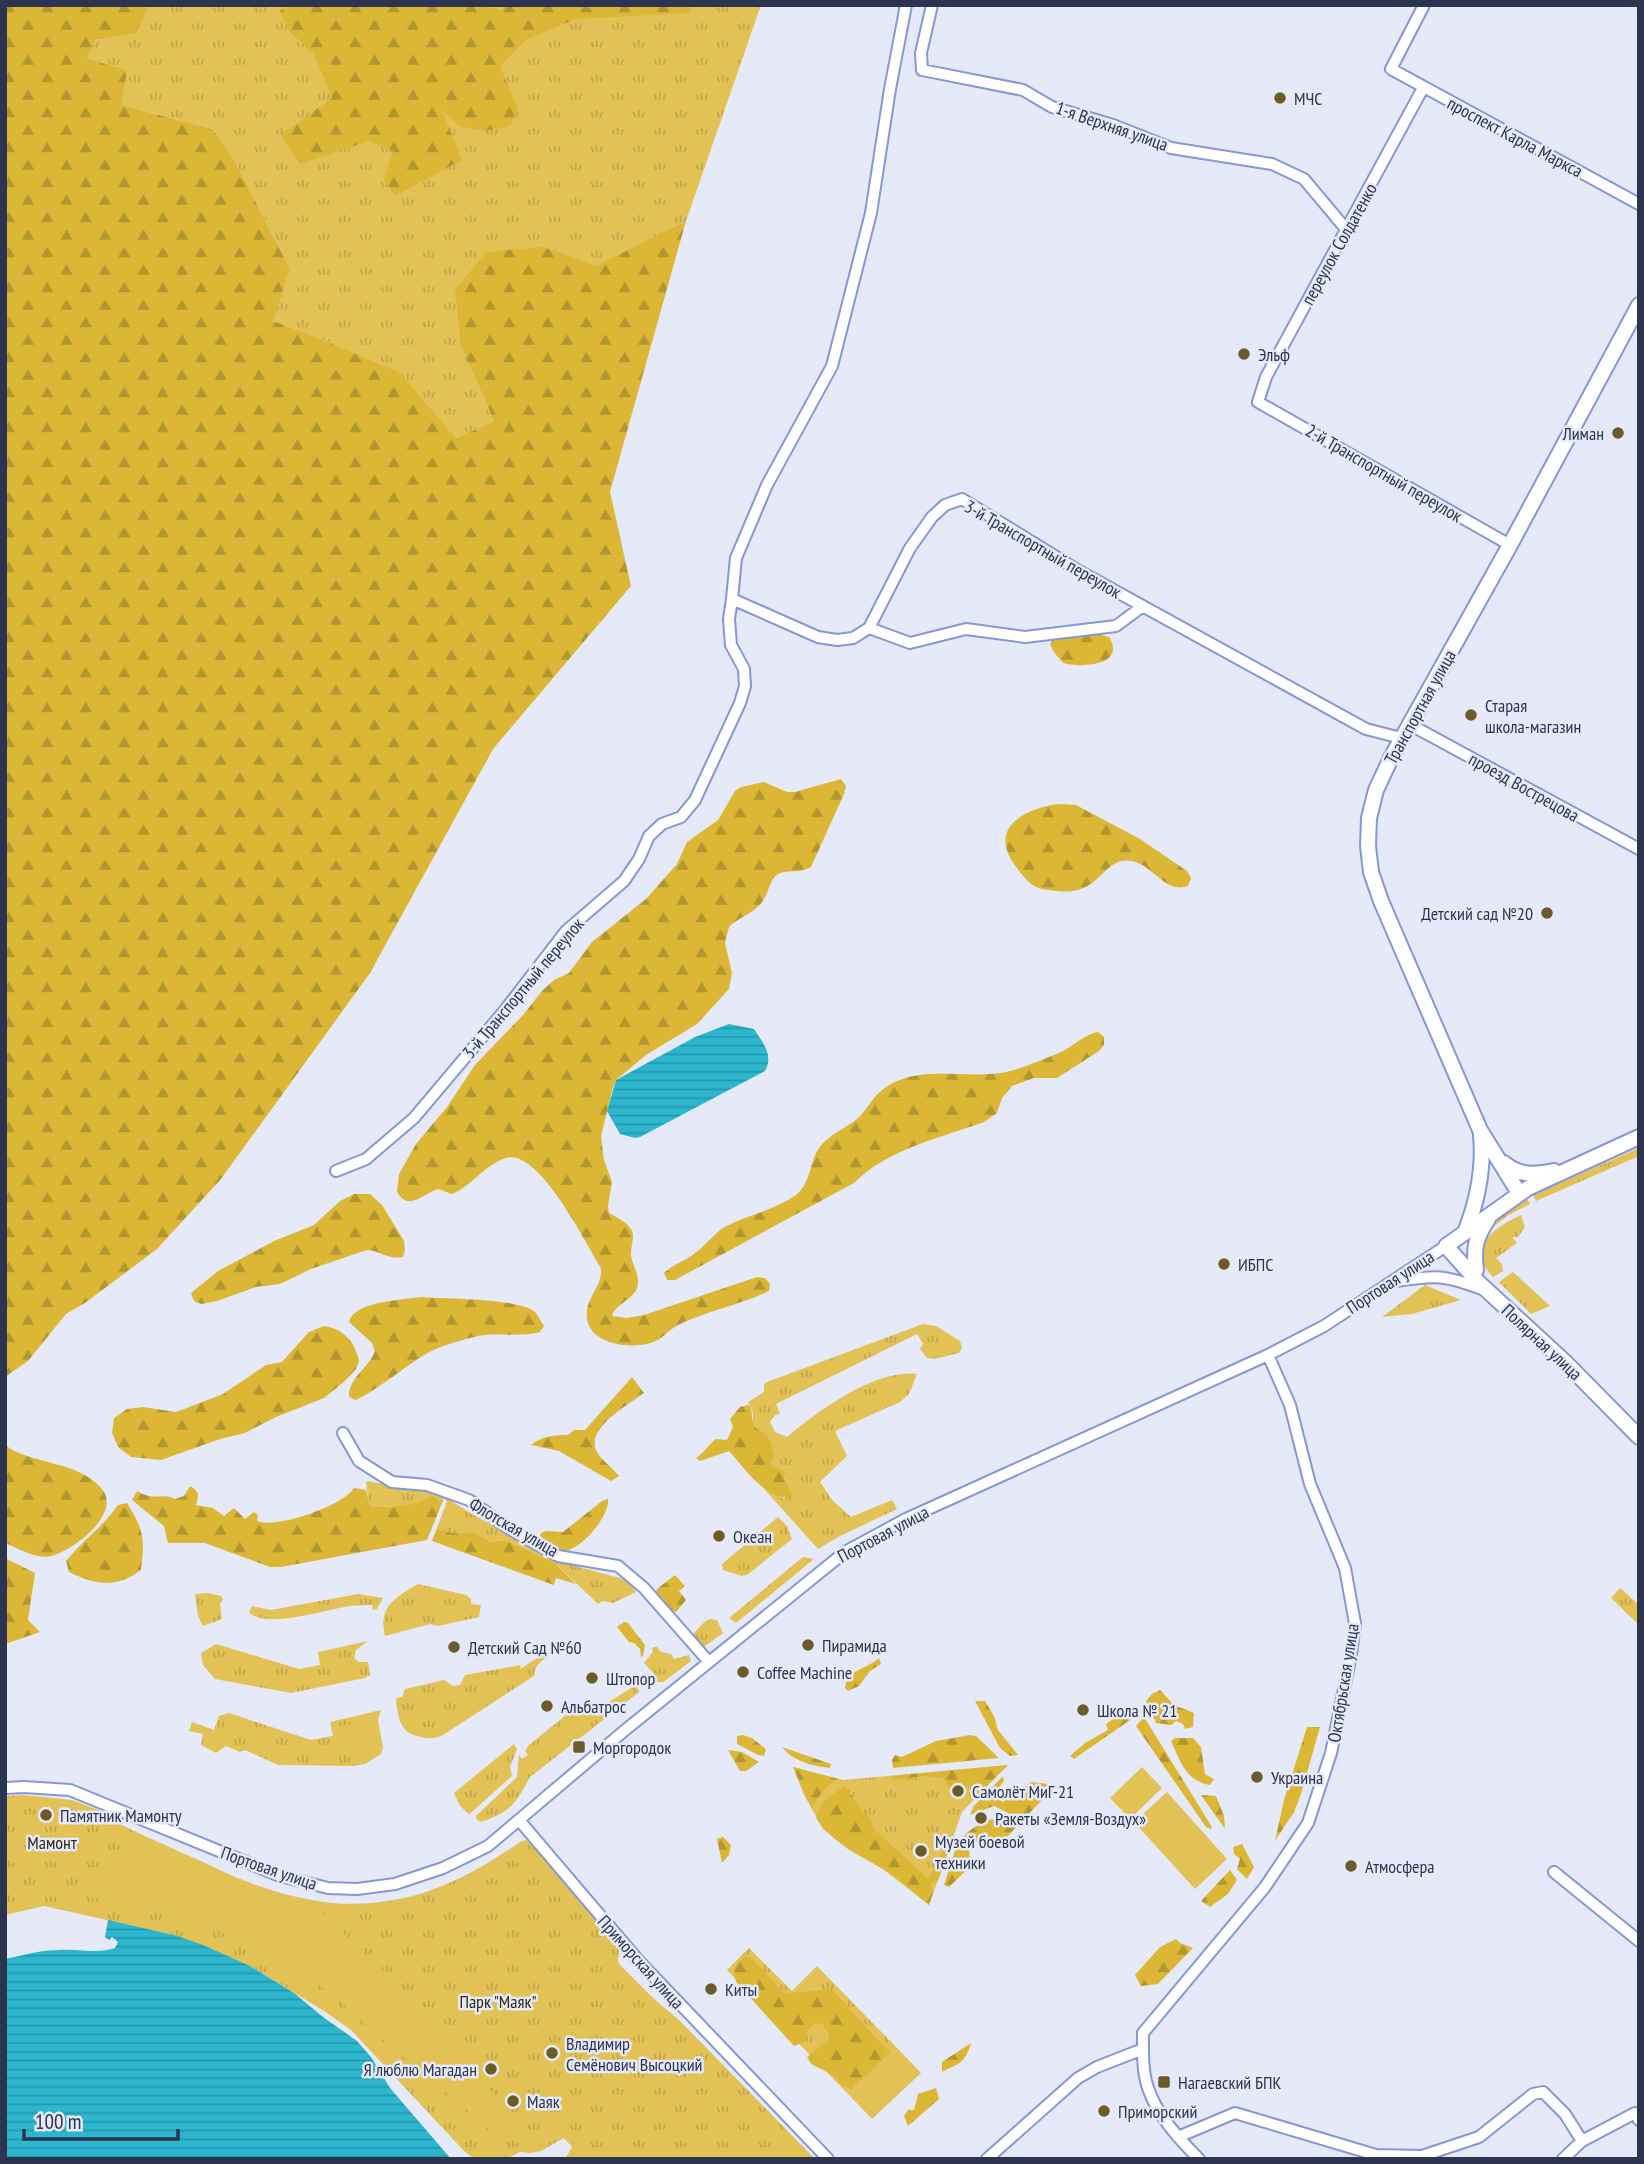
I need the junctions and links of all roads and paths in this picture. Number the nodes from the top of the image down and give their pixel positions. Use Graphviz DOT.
graph roads {
  1 [pos="906,5"];
  2 [pos="932,5"];
  3 [pos="1424,5"];
  4 [pos="1423,88"];
  5 [pos="1639,204"];
  6 [pos="1345,228"];
  7 [pos="1639,305"];
  8 [pos="1258,401"];
  9 [pos="1510,545"];
  10 [pos="732,599"];
  11 [pos="1143,606"];
  12 [pos="869,628"];
  13 [pos="1409,724"];
  14 [pos="1401,738"];
  15 [pos="1639,849"];
  16 [pos="1480,1130"];
  17 [pos="1639,1137"];
  18 [pos="1496,1155"];
  19 [pos="1572,1167"];
  20 [pos="336,1171"];
  21 [pos="1519,1193"];
  22 [pos="1496,1208"];
  23 [pos="1466,1230"];
  24 [pos="1446,1246"];
  25 [pos="1476,1270"];
  26 [pos="1390,1282"];
  27 [pos="1487,1291"];
  28 [pos="1268,1355"];
  29 [pos="343,1433"];
  30 [pos="1639,1437"];
  31 [pos="709,1662"];
  32 [pos="5,1788"];
  33 [pos="519,1820"];
  34 [pos="1554,1872"];
  35 [pos="1639,1941"];
  36 [pos="1143,2049"];
  37 [pos="1638,2114"];
  38 [pos="1178,2137"];
  39 [pos="1582,2141"];
  40 [pos="828,2159"];
  41 [pos="987,2159"];
  42 [pos="1199,2159"];
  43 [pos="1563,2159"];
  1 -- 10 [label="street, 3-й Транспортный переулок"];
  2 -- 6 [label="street, 1-я Верхняя улица"];
  3 -- 4 [label="street, проспект Карла Маркса"];
  4 -- 5 [label="street, проспект Карла Маркса"];
  4 -- 6 [label="street, переулок Солдатенко"];
  6 -- 8 [label="street, переулок Солдатенко"];
  7 -- 9 [label="main road, Транспортная улица"];
  8 -- 9 [label="street, 2-й Транспортный переулок"];
  9 -- 13 [label="main road, Транспортная улица"];
  10 -- 12 [label="street"];
  10 -- 20 [label="street, 3-й Транспортный переулок"];
  11 -- 12 [label="street"];
  11 -- 12 [label="street, 3-й Транспортный переулок"];
  11 -- 14 [label="street, 3-й Транспортный переулок"];
  13 -- 14 [label="main road, Транспортная улица"];
  13 -- 15 [label="street, проезд Вострецова"];
  14 -- 16 [label="main road, Транспортная улица"];
  16 -- 18 [label="main road, Транспортная улица"];
  16 -- 23 [label="main road, Транспортная улица"];
  17 -- 19 [label="main road, Портовая улица"];
  18 -- 19 [label="main road"];
  18 -- 21 [label="main road, Транспортная улица"];
  19 -- 21 [label="main road, Портовая улица"];
  21 -- 22 [label="main road, Портовая улица"];
  22 -- 23 [label="main road, Портовая улица"];
  22 -- 25 [label="main road"];
  23 -- 24 [label="main road, Портовая улица"];
  23 -- 25 [label="main road"];
  24 -- 26 [label="street, Портовая улица"];
  24 -- 27 [label="main road, Полярная улица"];
  25 -- 27 [label="main road"];
  26 -- 27 [label="street"];
  26 -- 28 [label="street, Портовая улица"];
  27 -- 30 [label="main road, Полярная улица"];
  28 -- 31 [label="street, Портовая улица"];
  28 -- 36 [label="street, Октябрьская улица"];
  29 -- 31 [label="street, Флотская улица"];
  31 -- 33 [label="street, Портовая улица"];
  32 -- 33 [label="street, Портовая улица"];
  33 -- 40 [label="street, Приморская улица"];
  34 -- 35 [label="street"];
  36 -- 38 [label="street, Октябрьская улица"];
  36 -- 41 [label="street"];
  37 -- 39 [label="street"];
  38 -- 39 [label="street"];
  38 -- 42 [label="street, Октябрьская улица"];
  39 -- 43 [label="street"];
}
